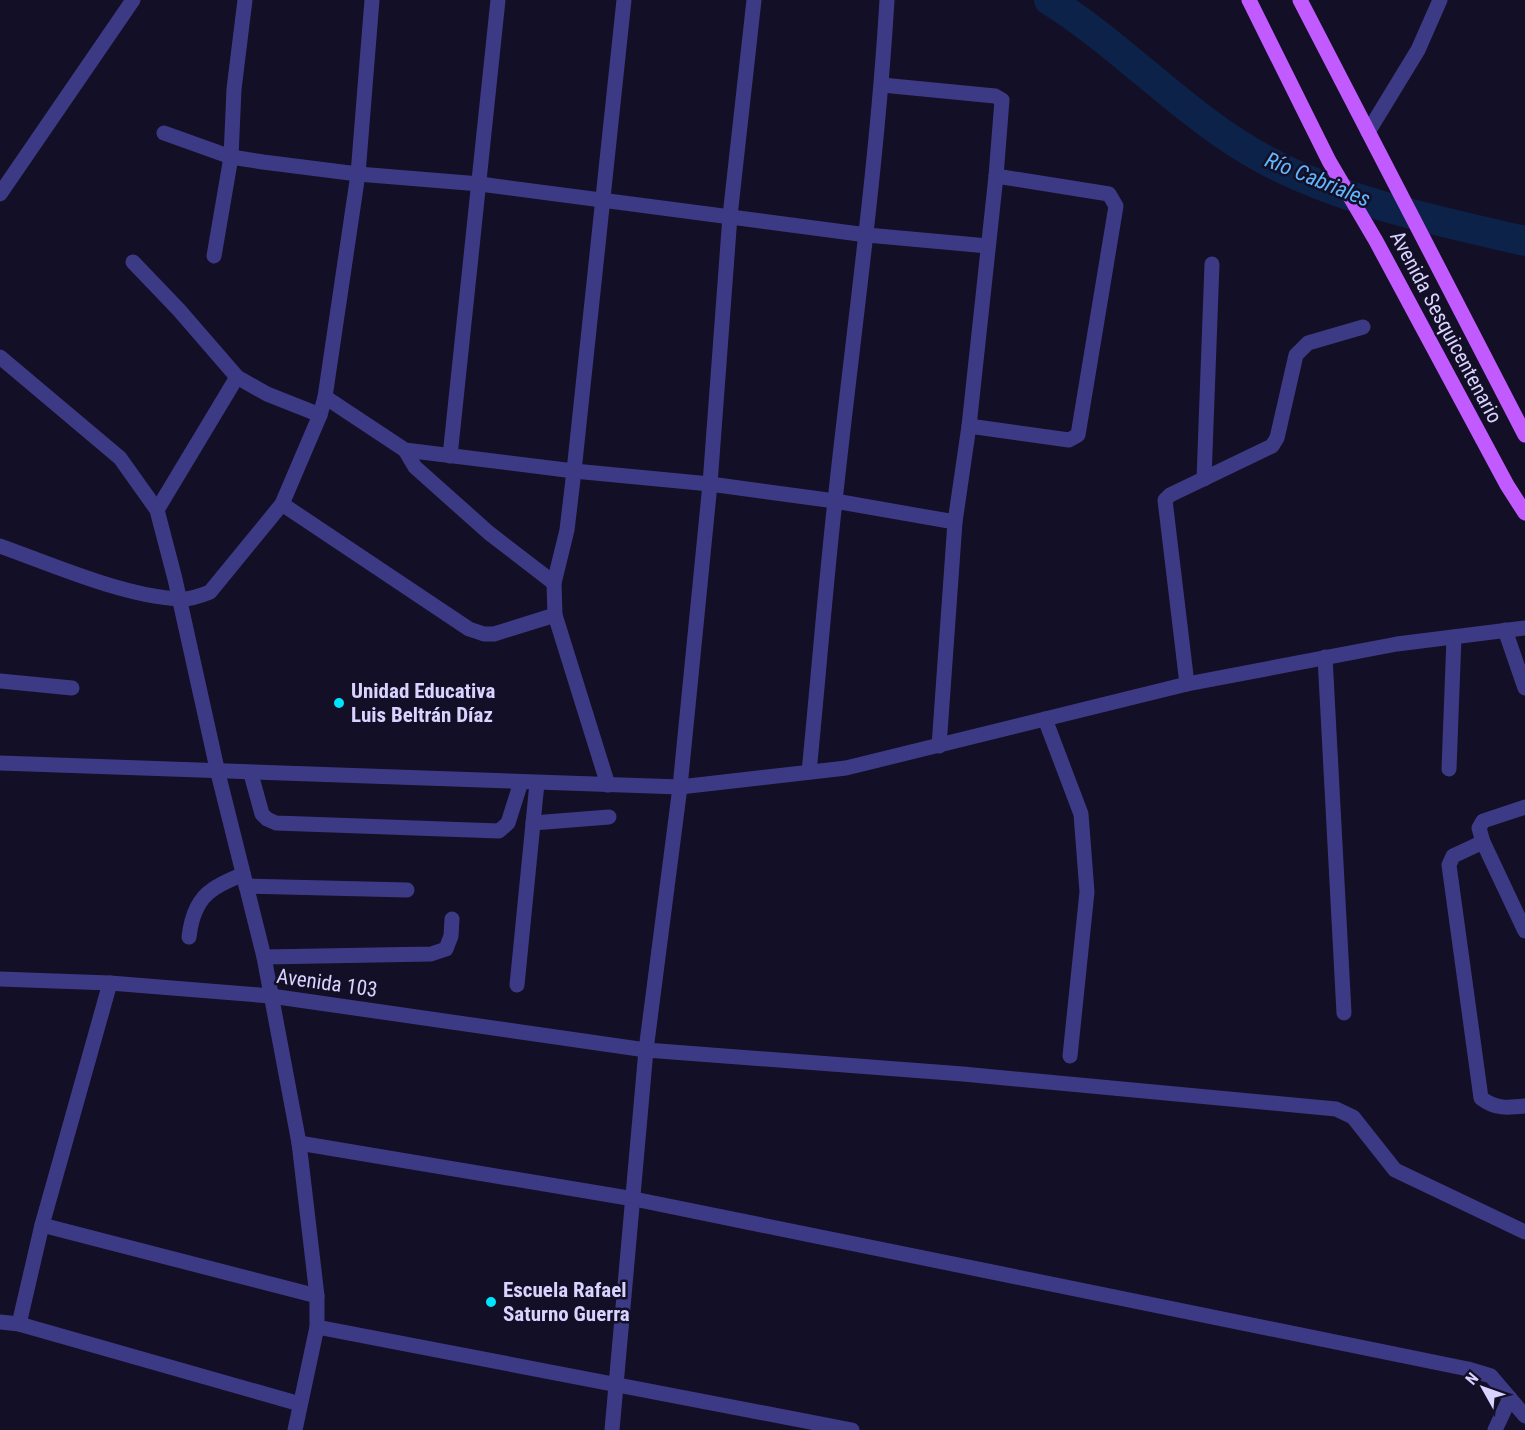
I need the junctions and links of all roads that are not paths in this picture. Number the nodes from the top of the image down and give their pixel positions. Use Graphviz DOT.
graph roads {
  1 [pos="133,0"];
  2 [pos="245,0"];
  3 [pos="372,0"];
  4 [pos="498,0"];
  5 [pos="624,0"];
  6 [pos="754,0"];
  7 [pos="887,0"];
  8 [pos="1249,0"];
  9 [pos="1300,0"];
  10 [pos="1440,0"];
  11 [pos="882,85"];
  12 [pos="1368,132"];
  13 [pos="164,133"];
  14 [pos="231,157"];
  15 [pos="358,174"];
  16 [pos="996,176"];
  17 [pos="480,184"];
  18 [pos="0,194"];
  19 [pos="603,200"];
  20 [pos="730,216"];
  21 [pos="867,235"];
  22 [pos="988,246"];
  23 [pos="214,256"];
  24 [pos="133,262"];
  25 [pos="1212,264"];
  26 [pos="1363,327"];
  27 [pos="0,357"];
  28 [pos="237,377"];
  29 [pos="325,397"];
  30 [pos="320,415"];
  31 [pos="969,426"];
  32 [pos="1525,435"];
  33 [pos="405,450"];
  34 [pos="450,456"];
  35 [pos="574,471"];
  36 [pos="1204,479"];
  37 [pos="710,484"];
  38 [pos="835,501"];
  39 [pos="282,504"];
  40 [pos="157,510"];
  41 [pos="1525,513"];
  42 [pos="955,522"];
  43 [pos="0,546"];
  44 [pos="554,583"];
  45 [pos="180,600"];
  46 [pos="555,615"];
  47 [pos="1525,628"];
  48 [pos="1505,630"];
  49 [pos="1454,637"];
  50 [pos="1325,657"];
  51 [pos="0,681"];
  52 [pos="1187,684"];
  53 [pos="72,687"];
  54 [pos="1525,688"];
  55 [pos="1045,719"];
  56 [pos="939,746"];
  57 [pos="0,764"];
  58 [pos="1449,770"];
  59 [pos="218,772"];
  60 [pos="809,772"];
  61 [pos="251,774"];
  62 [pos="521,782"];
  63 [pos="537,783"];
  64 [pos="608,785"];
  65 [pos="680,787"];
  66 [pos="1525,807"];
  67 [pos="609,817"];
  68 [pos="533,823"];
  69 [pos="1483,843"];
  70 [pos="245,880"];
  71 [pos="407,890"];
  72 [pos="452,919"];
  73 [pos="1525,932"];
  74 [pos="189,937"];
  75 [pos="264,957"];
  76 [pos="0,979"];
  77 [pos="110,983"];
  78 [pos="517,986"];
  79 [pos="272,996"];
  80 [pos="1344,1012"];
  81 [pos="646,1050"];
  82 [pos="1070,1056"];
  83 [pos="1525,1106"];
  84 [pos="299,1143"];
  85 [pos="634,1199"];
  86 [pos="42,1226"];
  87 [pos="1525,1232"];
  88 [pos="316,1296"];
  89 [pos="0,1322"];
  90 [pos="19,1324"];
  91 [pos="317,1327"];
  92 [pos="616,1385"];
  93 [pos="1510,1398"];
  94 [pos="300,1404"];
  95 [pos="1525,1416"];
  96 [pos="295,1430"];
  97 [pos="612,1430"];
  98 [pos="847,1430"];
  99 [pos="1495,1430"];
  1 -- 18 [label="street"];
  2 -- 14 [label="street"];
  3 -- 15 [label="street"];
  4 -- 17 [label="street"];
  5 -- 19 [label="street"];
  6 -- 20 [label="street"];
  7 -- 11 [label="street"];
  8 -- 41 [label="main road, Avenida Sesquicentenario"];
  9 -- 12 [label="main road, Avenida Sesquicentenario"];
  10 -- 12 [label="street"];
  11 -- 16 [label="street"];
  11 -- 21 [label="street"];
  12 -- 32 [label="main road, Avenida Sesquicentenario"];
  13 -- 14 [label="street"];
  14 -- 15 [label="street"];
  14 -- 23 [label="street"];
  15 -- 17 [label="street"];
  15 -- 29 [label="street"];
  16 -- 22 [label="street"];
  16 -- 31 [label="street"];
  17 -- 19 [label="street"];
  17 -- 34 [label="street"];
  19 -- 20 [label="street"];
  19 -- 35 [label="street"];
  20 -- 21 [label="street"];
  20 -- 37 [label="street"];
  21 -- 22 [label="street"];
  21 -- 38 [label="street"];
  22 -- 31 [label="street"];
  24 -- 28 [label="street"];
  25 -- 36 [label="street"];
  26 -- 36 [label="street"];
  27 -- 40 [label="street"];
  28 -- 30 [label="street"];
  28 -- 40 [label="street"];
  29 -- 30 [label="street"];
  29 -- 33 [label="street"];
  30 -- 39 [label="street"];
  31 -- 42 [label="street"];
  33 -- 34 [label="street"];
  33 -- 44 [label="street"];
  34 -- 35 [label="street"];
  35 -- 37 [label="street"];
  35 -- 44 [label="street"];
  36 -- 52 [label="street"];
  37 -- 38 [label="street"];
  37 -- 65 [label="street"];
  38 -- 42 [label="street"];
  38 -- 60 [label="street"];
  39 -- 45 [label="street"];
  39 -- 46 [label="street"];
  40 -- 45 [label="street"];
  42 -- 56 [label="street"];
  43 -- 45 [label="street"];
  44 -- 46 [label="street"];
  45 -- 59 [label="street"];
  46 -- 64 [label="street"];
  47 -- 48 [label="street"];
  48 -- 49 [label="street"];
  48 -- 54 [label="street"];
  49 -- 50 [label="street"];
  49 -- 58 [label="street"];
  50 -- 52 [label="street"];
  50 -- 80 [label="street"];
  51 -- 53 [label="street"];
  52 -- 55 [label="street"];
  55 -- 56 [label="street"];
  55 -- 82 [label="street"];
  56 -- 60 [label="street"];
  57 -- 59 [label="street"];
  59 -- 61 [label="street"];
  59 -- 70 [label="street"];
  60 -- 65 [label="street"];
  61 -- 62 [label="street"];
  61 -- 62 [label="street"];
  62 -- 63 [label="street"];
  63 -- 64 [label="street"];
  63 -- 68 [label="street"];
  64 -- 65 [label="street"];
  65 -- 81 [label="street"];
  66 -- 69 [label="street"];
  67 -- 68 [label="street"];
  68 -- 78 [label="street"];
  69 -- 73 [label="street"];
  69 -- 83 [label="street"];
  70 -- 71 [label="street"];
  70 -- 74 [label="street"];
  70 -- 75 [label="street"];
  72 -- 75 [label="street"];
  75 -- 79 [label="street"];
  76 -- 77 [label="street, Avenida 103"];
  77 -- 79 [label="street, Avenida 103"];
  77 -- 86 [label="street"];
  79 -- 81 [label="street, Avenida 103"];
  79 -- 84 [label="street"];
  81 -- 85 [label="street"];
  81 -- 87 [label="street, Avenida 103"];
  84 -- 85 [label="street"];
  84 -- 88 [label="street"];
  85 -- 92 [label="street"];
  85 -- 93 [label="street"];
  86 -- 88 [label="street"];
  86 -- 90 [label="street"];
  88 -- 91 [label="street"];
  89 -- 90 [label="street"];
  90 -- 94 [label="street"];
  91 -- 92 [label="street"];
  91 -- 94 [label="street"];
  92 -- 97 [label="street"];
  92 -- 98 [label="street"];
  93 -- 95 [label="street"];
  93 -- 99 [label="street"];
  94 -- 96 [label="street"];
}
